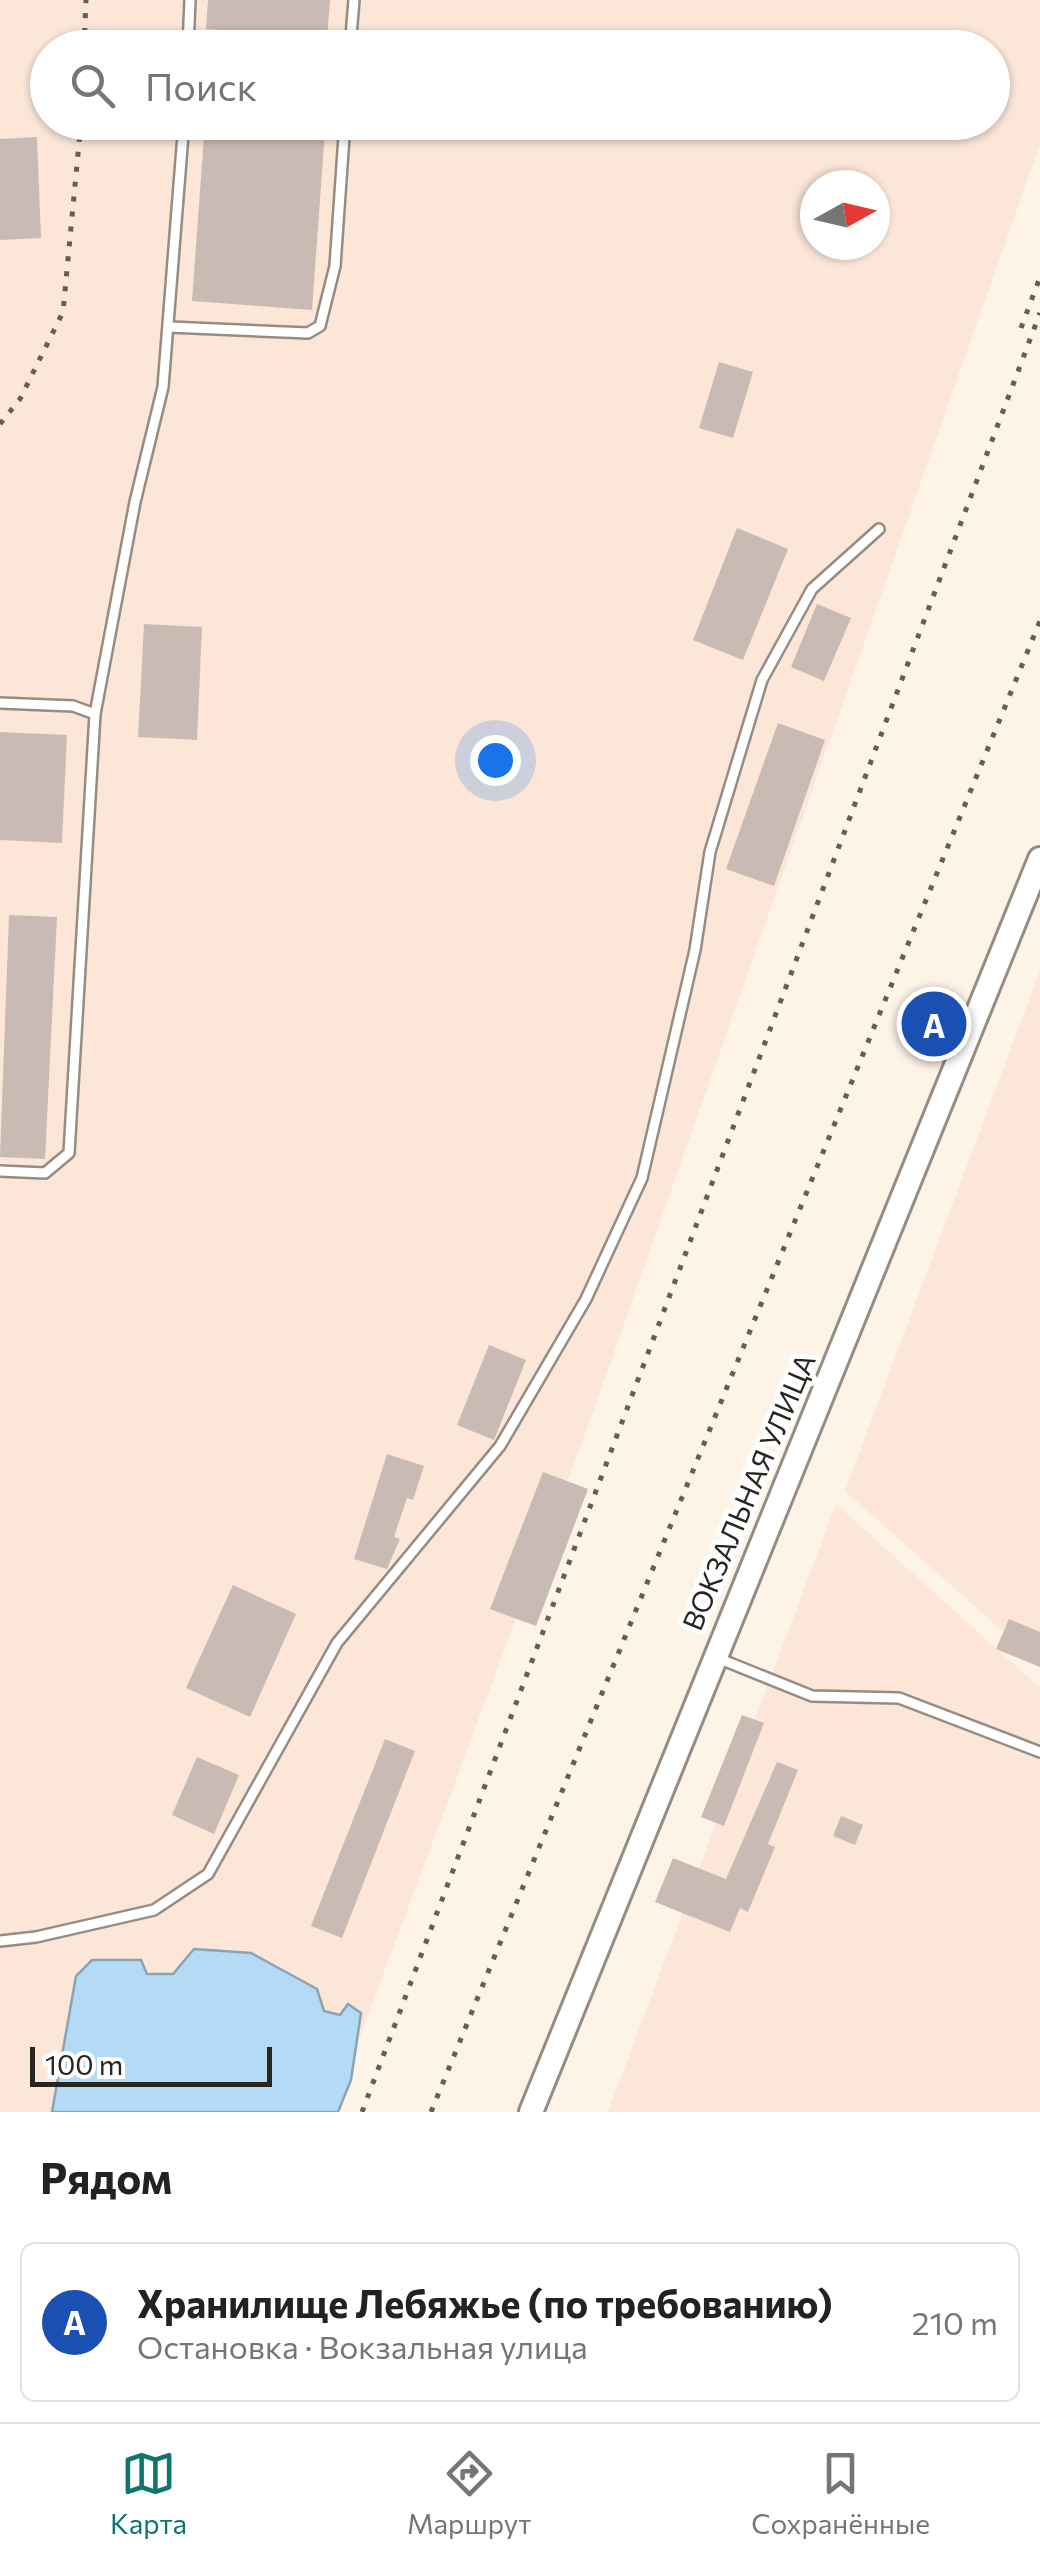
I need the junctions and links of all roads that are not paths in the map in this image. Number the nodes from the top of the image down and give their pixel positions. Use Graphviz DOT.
graph roads {
  1 [pos="190,0"];
  2 [pos="354,0"];
  3 [pos="189,30"];
  4 [pos="352,30"];
  5 [pos="183,140"];
  6 [pos="344,140"];
  7 [pos="170,327"];
  8 [pos="879,529"];
  9 [pos="0,703"];
  10 [pos="95,714"];
  11 [pos="1040,859"];
  12 [pos="1032,899"];
  13 [pos="0,1171"];
  14 [pos="713,1656"];
  15 [pos="1040,1752"];
  16 [pos="0,1941"];
  17 [pos="531,2112"];
  1 -- 3 [label="lane"];
  2 -- 4 [label="lane"];
  5 -- 7 [label="lane"];
  6 -- 7 [label="lane"];
  7 -- 10 [label="lane"];
  8 -- 16 [label="lane"];
  9 -- 10 [label="lane"];
  10 -- 13 [label="lane"];
  11 -- 12 [label="main road, ВОКЗАЛЬНАЯ УЛИЦА"];
  12 -- 14 [label="main road, ВОКЗАЛЬНАЯ УЛИЦА"];
  14 -- 15 [label="lane"];
  14 -- 17 [label="main road, ВОКЗАЛЬНАЯ УЛИЦА"];
}
